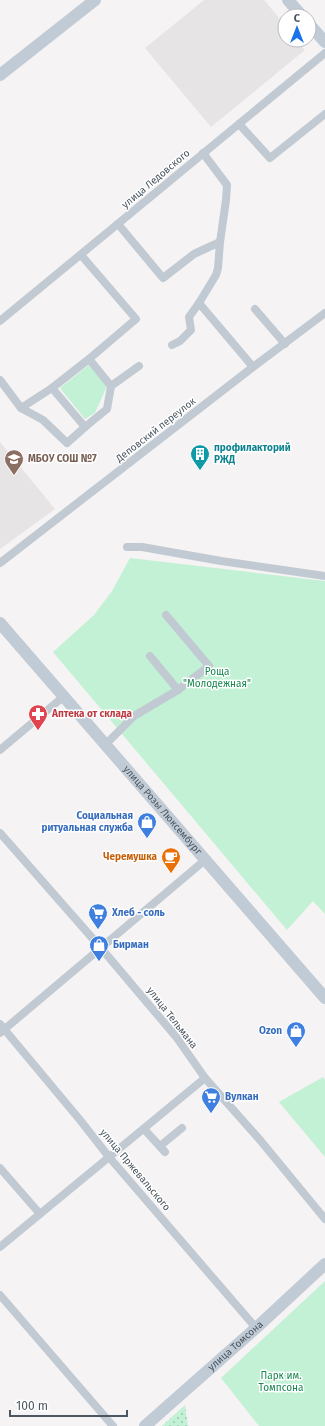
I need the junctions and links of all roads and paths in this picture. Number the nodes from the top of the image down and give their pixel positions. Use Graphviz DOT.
graph roads {
  1 [pos="96,0"];
  2 [pos="288,0"];
  3 [pos="295,8"];
  4 [pos="317,33"];
  5 [pos="325,42"];
  6 [pos="325,53"];
  7 [pos="0,74"];
  8 [pos="325,114"];
  9 [pos="239,124"];
  10 [pos="203,153"];
  11 [pos="118,224"];
  12 [pos="220,242"];
  13 [pos="81,255"];
  14 [pos="199,303"];
  15 [pos="255,309"];
  16 [pos="325,313"];
  17 [pos="0,321"];
  18 [pos="285,344"];
  19 [pos="172,345"];
  20 [pos="89,359"];
  21 [pos="139,366"];
  22 [pos="253,367"];
  23 [pos="0,380"];
  24 [pos="111,386"];
  25 [pos="52,388"];
  26 [pos="21,408"];
  27 [pos="85,427"];
  28 [pos="126,547"];
  29 [pos="0,563"];
  30 [pos="325,576"];
  31 [pos="166,615"];
  32 [pos="0,623"];
  33 [pos="150,656"];
  34 [pos="178,690"];
  35 [pos="63,697"];
  36 [pos="106,744"];
  37 [pos="0,750"];
  38 [pos="0,833"];
  39 [pos="205,860"];
  40 [pos="101,948"];
  41 [pos="325,998"];
  42 [pos="2,1029"];
  43 [pos="204,1078"];
  44 [pos="182,1128"];
  45 [pos="144,1129"];
  46 [pos="109,1158"];
  47 [pos="0,1168"];
  48 [pos="40,1214"];
  49 [pos="325,1219"];
  50 [pos="0,1247"];
  51 [pos="325,1264"];
  52 [pos="0,1295"];
  53 [pos="256,1328"];
  54 [pos="113,1426"];
  55 [pos="145,1426"];
  1 -- 7 [label="main road"];
  2 -- 3 [label="main road"];
  4 -- 5 [label="main road"];
  6 -- 9 [label="street, улица Ледовского"];
  8 -- 9 [label="street"];
  9 -- 10 [label="street, улица Ледовского"];
  10 -- 11 [label="street, улица Ледовского"];
  10 -- 12 [label="street"];
  11 -- 12 [label="street"];
  11 -- 13 [label="street, улица Ледовского"];
  12 -- 14 [label="street"];
  13 -- 17 [label="street, улица Ледовского"];
  13 -- 20 [label="street"];
  14 -- 19 [label="street"];
  14 -- 22 [label="street"];
  15 -- 18 [label="street"];
  16 -- 18 [label="street, Деповский переулок"];
  18 -- 22 [label="street, Деповский переулок"];
  20 -- 24 [label="street"];
  20 -- 25 [label="street"];
  21 -- 24 [label="street"];
  22 -- 29 [label="street, Деповский переулок"];
  23 -- 26 [label="street"];
  24 -- 27 [label="street"];
  25 -- 26 [label="street"];
  25 -- 27 [label="street"];
  26 -- 27 [label="street"];
  28 -- 30 [label="street"];
  31 -- 34 [label="street"];
  32 -- 35 [label="main road, улица Розы Люксембург"];
  33 -- 34 [label="street"];
  34 -- 36 [label="street"];
  35 -- 36 [label="main road, улица Розы Люксембург"];
  35 -- 37 [label="street"];
  36 -- 39 [label="main road, улица Розы Люксембург"];
  38 -- 40 [label="street, улица Тельмана"];
  39 -- 40 [label="street"];
  39 -- 41 [label="main road, улица Розы Люксембург"];
  40 -- 42 [label="street"];
  40 -- 43 [label="street, улица Тельмана"];
  42 -- 46 [label="street, улица Пржевальского"];
  43 -- 45 [label="street"];
  43 -- 49 [label="street, улица Тельмана"];
  44 -- 45 [label="street"];
  45 -- 46 [label="street"];
  46 -- 48 [label="street"];
  46 -- 53 [label="street, улица Пржевальского"];
  47 -- 48 [label="street"];
  48 -- 50 [label="street"];
  51 -- 53 [label="main road, улица Томсона"];
  52 -- 54 [label="street"];
  53 -- 55 [label="main road, улица Томсона"];
}
